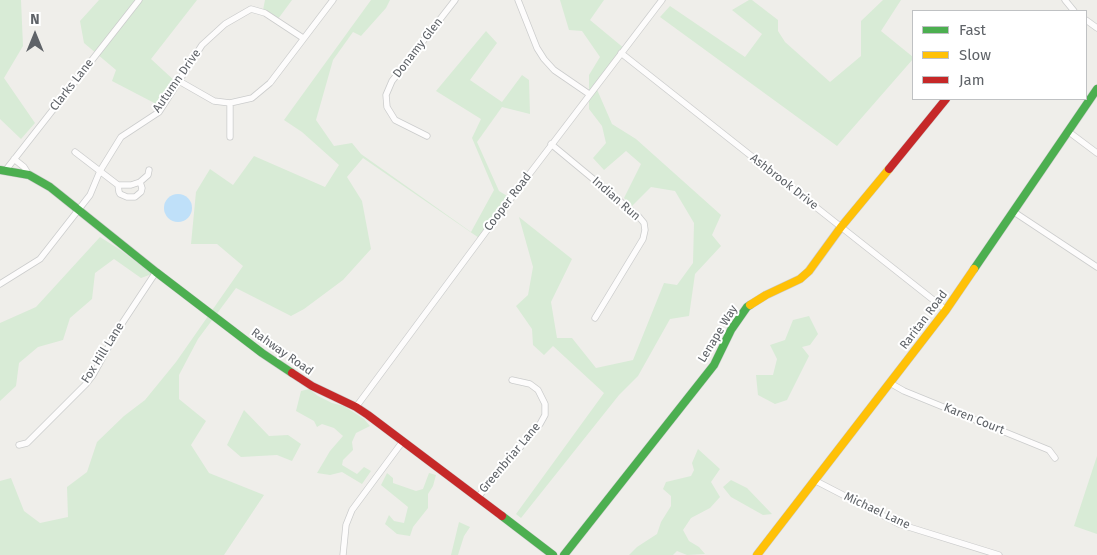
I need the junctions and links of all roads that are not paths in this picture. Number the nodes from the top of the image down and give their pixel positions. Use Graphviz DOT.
graph roads {
  1 [pos="139,0"];
  2 [pos="334,0"];
  3 [pos="455,0"];
  4 [pos="518,0"];
  5 [pos="662,0"];
  6 [pos="1065,0"];
  7 [pos="1073,10"];
  8 [pos="303,38"];
  9 [pos="621,54"];
  10 [pos="180,81"];
  11 [pos="1097,89"];
  12 [pos="589,94"];
  13 [pos="945,100"];
  14 [pos="230,104"];
  15 [pos="1069,132"];
  16 [pos="427,136"];
  17 [pos="230,137"];
  18 [pos="551,144"];
  19 [pos="75,152"];
  20 [pos="1097,153"];
  21 [pos="14,159"];
  22 [pos="3,170"];
  23 [pos="150,170"];
  24 [pos="100,171"];
  25 [pos="29,175"];
  26 [pos="140,182"];
  27 [pos="118,184"];
  28 [pos="79,210"];
  29 [pos="1014,212"];
  30 [pos="841,227"];
  31 [pos="1097,267"];
  32 [pos="156,272"];
  33 [pos="0,284"];
  34 [pos="946,310"];
  35 [pos="595,318"];
  36 [pos="512,380"];
  37 [pos="890,383"];
  38 [pos="356,407"];
  39 [pos="403,441"];
  40 [pos="19,446"];
  41 [pos="1055,458"];
  42 [pos="814,480"];
  43 [pos="478,497"];
  44 [pos="343,555"];
  45 [pos="552,555"];
  46 [pos="564,555"];
  47 [pos="757,555"];
  48 [pos="999,555"];
  1 -- 21 [label="street, Clarks Lane"];
  2 -- 8 [label="street"];
  3 -- 16 [label="street, Donamy Glen"];
  4 -- 12 [label="street"];
  5 -- 9 [label="street, Cooper Road"];
  6 -- 7 [label="street"];
  8 -- 10 [label="street, Autumn Drive"];
  8 -- 14 [label="street"];
  9 -- 12 [label="street, Cooper Road"];
  9 -- 30 [label="street, Ashbrook Drive"];
  10 -- 14 [label="street"];
  10 -- 24 [label="street, Autumn Drive"];
  11 -- 15 [label="street, Raritan Road"];
  12 -- 18 [label="street, Cooper Road"];
  13 -- 30 [label="street, Lenape Way"];
  14 -- 17 [label="street"];
  15 -- 20 [label="street"];
  15 -- 29 [label="street, Raritan Road"];
  18 -- 35 [label="street, Indian Run"];
  18 -- 38 [label="street, Cooper Road"];
  19 -- 24 [label="street"];
  21 -- 22 [label="street, Clarks Lane"];
  21 -- 25 [label="street"];
  22 -- 25 [label="street, Rahway Road"];
  23 -- 26 [label="street"];
  24 -- 27 [label="street"];
  24 -- 28 [label="street, Autumn Drive"];
  25 -- 28 [label="street, Rahway Road"];
  26 -- 27 [label="street"];
  26 -- 27 [label="street"];
  28 -- 32 [label="street, Rahway Road"];
  28 -- 33 [label="street, Autumn Drive"];
  29 -- 31 [label="street"];
  29 -- 34 [label="street, Raritan Road"];
  30 -- 34 [label="street, Ashbrook Drive"];
  30 -- 46 [label="street, Lenape Way"];
  32 -- 38 [label="street, Rahway Road"];
  32 -- 40 [label="street, Fox Hill Lane"];
  34 -- 37 [label="street, Raritan Road"];
  36 -- 43 [label="street, Greenbriar Lane"];
  37 -- 41 [label="street, Karen Court"];
  37 -- 42 [label="street, Raritan Road"];
  38 -- 39 [label="street, Rahway Road"];
  39 -- 43 [label="street, Rahway Road"];
  39 -- 44 [label="street"];
  42 -- 47 [label="street, Raritan Road"];
  42 -- 48 [label="street, Michael Lane"];
  43 -- 45 [label="street, Rahway Road"];
}
